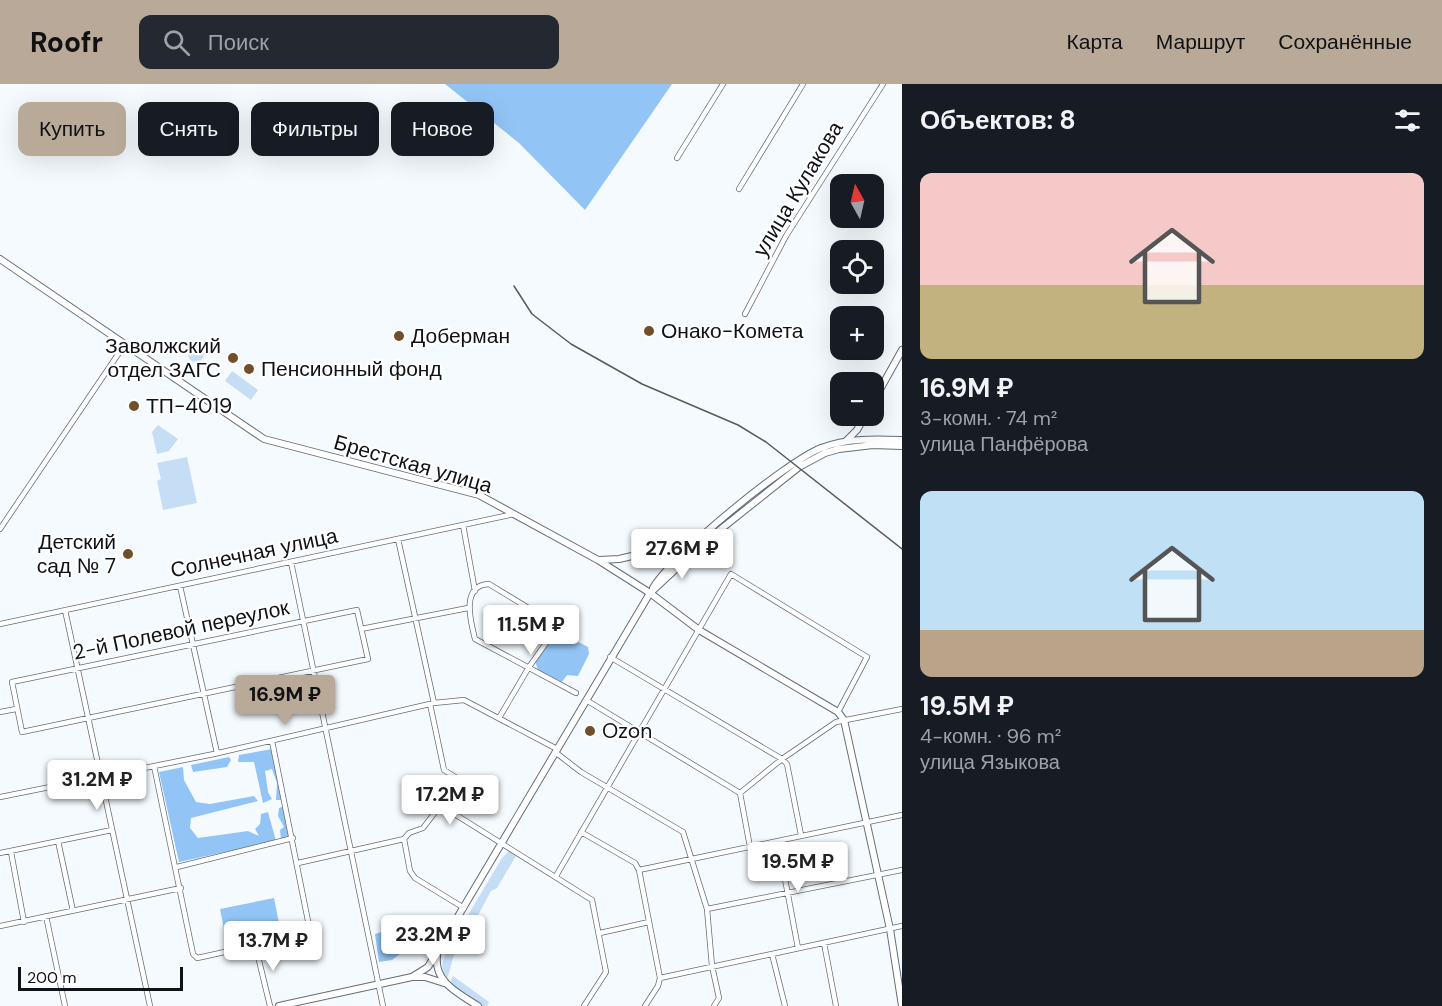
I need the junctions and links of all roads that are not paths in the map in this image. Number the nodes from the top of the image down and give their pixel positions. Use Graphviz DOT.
graph roads {
  1 [pos="723,84"];
  2 [pos="803,84"];
  3 [pos="883,84"];
  4 [pos="677,158"];
  5 [pos="739,189"];
  6 [pos="0,260"];
  7 [pos="745,314"];
  8 [pos="125,344"];
  9 [pos="902,350"];
  10 [pos="884,382"];
  11 [pos="859,426"];
  12 [pos="857,430"];
  13 [pos="876,440"];
  14 [pos="902,440"];
  15 [pos="846,442"];
  16 [pos="902,447"];
  17 [pos="514,514"];
  18 [pos="463,525"];
  19 [pos="0,529"];
  20 [pos="398,539"];
  21 [pos="698,540"];
  22 [pos="598,560"];
  23 [pos="291,562"];
  24 [pos="180,586"];
  25 [pos="475,591"];
  26 [pos="650,593"];
  27 [pos="468,608"];
  28 [pos="65,610"];
  29 [pos="414,619"];
  30 [pos="304,621"];
  31 [pos="0,624"];
  32 [pos="361,629"];
  33 [pos="699,630"];
  34 [pos="194,644"];
  35 [pos="610,657"];
  36 [pos="529,667"];
  37 [pos="78,668"];
  38 [pos="315,671"];
  39 [pos="665,688"];
  40 [pos="576,693"];
  41 [pos="204,694"];
  42 [pos="586,700"];
  43 [pos="432,704"];
  44 [pos="16,709"];
  45 [pos="902,709"];
  46 [pos="0,712"];
  47 [pos="838,712"];
  48 [pos="500,718"];
  49 [pos="90,719"];
  50 [pos="844,720"];
  51 [pos="327,727"];
  52 [pos="639,732"];
  53 [pos="272,741"];
  54 [pos="556,751"];
  55 [pos="216,753"];
  56 [pos="782,759"];
  57 [pos="154,765"];
  58 [pos="100,776"];
  59 [pos="606,787"];
  60 [pos="421,793"];
  61 [pos="740,793"];
  62 [pos="0,797"];
  63 [pos="440,807"];
  64 [pos="902,815"];
  65 [pos="868,823"];
  66 [pos="112,831"];
  67 [pos="581,832"];
  68 [pos="801,835"];
  69 [pos="293,838"];
  70 [pos="404,839"];
  71 [pos="58,842"];
  72 [pos="778,842"];
  73 [pos="501,844"];
  74 [pos="750,847"];
  75 [pos="351,851"];
  76 [pos="11,852"];
  77 [pos="0,853"];
  78 [pos="690,859"];
  79 [pos="298,863"];
  80 [pos="177,867"];
  81 [pos="639,870"];
  82 [pos="902,870"];
  83 [pos="879,875"];
  84 [pos="556,876"];
  85 [pos="181,888"];
  86 [pos="787,895"];
  87 [pos="128,899"];
  88 [pos="464,908"];
  89 [pos="707,909"];
  90 [pos="73,911"];
  91 [pos="46,916"];
  92 [pos="24,922"];
  93 [pos="649,922"];
  94 [pos="0,926"];
  95 [pos="902,926"];
  96 [pos="890,929"];
  97 [pos="600,933"];
  98 [pos="824,943"];
  99 [pos="255,944"];
  100 [pos="798,948"];
  101 [pos="772,954"];
  102 [pos="437,955"];
  103 [pos="712,966"];
  104 [pos="412,977"];
  105 [pos="660,978"];
  106 [pos="447,984"];
  107 [pos="377,985"];
  108 [pos="586,1005"];
  109 [pos="65,1006"];
  110 [pos="150,1006"];
  111 [pos="270,1006"];
  112 [pos="279,1006"];
  113 [pos="383,1006"];
  114 [pos="477,1006"];
  115 [pos="645,1006"];
  116 [pos="714,1006"];
  117 [pos="785,1006"];
  118 [pos="836,1006"];
  119 [pos="902,1006"];
  1 -- 4 [label="street"];
  2 -- 5 [label="street"];
  3 -- 7 [label="street, улица Кулакова"];
  6 -- 8 [label="street, Брестская улица"];
  8 -- 17 [label="street, Брестская улица"];
  8 -- 19 [label="street"];
  9 -- 10 [label="street"];
  11 -- 12 [label="street"];
  12 -- 13 [label="street"];
  12 -- 15 [label="street"];
  13 -- 14 [label="street"];
  13 -- 15 [label="street"];
  15 -- 21 [label="street"];
  16 -- 26 [label="street"];
  17 -- 18 [label="street, Солнечная улица"];
  17 -- 22 [label="street, Брестская улица"];
  18 -- 20 [label="street, Солнечная улица"];
  18 -- 25 [label="street"];
  20 -- 23 [label="street, Солнечная улица"];
  20 -- 29 [label="street"];
  21 -- 22 [label="street"];
  21 -- 26 [label="street"];
  22 -- 26 [label="street, Брестская улица"];
  23 -- 24 [label="street, Солнечная улица"];
  23 -- 30 [label="street"];
  24 -- 28 [label="street, Солнечная улица"];
  24 -- 34 [label="street"];
  25 -- 27 [label="street"];
  25 -- 36 [label="street"];
  26 -- 33 [label="street, Брестская улица"];
  26 -- 35 [label="street"];
  27 -- 29 [label="street"];
  27 -- 36 [label="street"];
  28 -- 31 [label="street, Солнечная улица"];
  28 -- 37 [label="street"];
  29 -- 32 [label="street"];
  29 -- 43 [label="street"];
  30 -- 32 [label="street, 2-й Полевой переулок"];
  30 -- 34 [label="street, 2-й Полевой переулок"];
  30 -- 38 [label="street"];
  32 -- 38 [label="street"];
  33 -- 39 [label="street"];
  33 -- 47 [label="street, Брестская улица"];
  33 -- 47 [label="street"];
  34 -- 37 [label="street, 2-й Полевой переулок"];
  34 -- 41 [label="street"];
  35 -- 39 [label="street"];
  35 -- 42 [label="street"];
  36 -- 40 [label="street"];
  36 -- 48 [label="street"];
  37 -- 44 [label="street, 2-й Полевой переулок"];
  37 -- 49 [label="street"];
  38 -- 41 [label="street"];
  38 -- 51 [label="street"];
  39 -- 52 [label="street"];
  39 -- 56 [label="street"];
  41 -- 49 [label="street"];
  41 -- 55 [label="street"];
  42 -- 52 [label="street"];
  42 -- 54 [label="street"];
  43 -- 48 [label="street"];
  43 -- 51 [label="street"];
  43 -- 63 [label="street"];
  44 -- 46 [label="street"];
  44 -- 49 [label="street"];
  45 -- 50 [label="street"];
  47 -- 50 [label="street, Брестская улица"];
  48 -- 54 [label="street"];
  49 -- 58 [label="street"];
  50 -- 56 [label="street"];
  50 -- 65 [label="street, Брестская улица"];
  51 -- 53 [label="street"];
  51 -- 75 [label="street"];
  52 -- 59 [label="street"];
  52 -- 61 [label="street"];
  53 -- 55 [label="street"];
  53 -- 69 [label="street"];
  54 -- 59 [label="street"];
  54 -- 73 [label="street"];
  55 -- 57 [label="street"];
  56 -- 61 [label="street"];
  56 -- 68 [label="street"];
  57 -- 58 [label="street"];
  57 -- 80 [label="street"];
  58 -- 62 [label="street"];
  58 -- 66 [label="street"];
  59 -- 67 [label="street"];
  59 -- 78 [label="street"];
  60 -- 63 [label="street"];
  61 -- 74 [label="street"];
  63 -- 70 [label="street"];
  63 -- 73 [label="street"];
  64 -- 65 [label="street"];
  65 -- 68 [label="street"];
  65 -- 83 [label="street, Брестская улица"];
  66 -- 71 [label="street"];
  66 -- 87 [label="street"];
  67 -- 81 [label="street"];
  67 -- 84 [label="street"];
  68 -- 72 [label="street"];
  69 -- 79 [label="street"];
  69 -- 80 [label="street"];
  70 -- 75 [label="street"];
  70 -- 88 [label="street"];
  71 -- 76 [label="street"];
  71 -- 90 [label="street"];
  72 -- 74 [label="street"];
  72 -- 86 [label="street"];
  73 -- 84 [label="street"];
  73 -- 88 [label="street"];
  74 -- 78 [label="street"];
  75 -- 79 [label="street"];
  75 -- 107 [label="street"];
  76 -- 77 [label="street"];
  76 -- 92 [label="street"];
  78 -- 81 [label="street"];
  78 -- 89 [label="street"];
  79 -- 99 [label="street"];
  80 -- 85 [label="street"];
  81 -- 93 [label="street"];
  82 -- 83 [label="street"];
  83 -- 86 [label="street"];
  83 -- 96 [label="street, Брестская улица"];
  84 -- 97 [label="street"];
  85 -- 87 [label="street"];
  85 -- 99 [label="street"];
  86 -- 89 [label="street"];
  86 -- 100 [label="street"];
  87 -- 90 [label="street"];
  87 -- 110 [label="street"];
  88 -- 102 [label="street"];
  89 -- 103 [label="street"];
  90 -- 91 [label="street"];
  91 -- 92 [label="street"];
  91 -- 109 [label="street"];
  92 -- 94 [label="street"];
  93 -- 97 [label="street"];
  93 -- 105 [label="street"];
  95 -- 96 [label="street"];
  96 -- 98 [label="street"];
  96 -- 119 [label="street, Брестская улица"];
  97 -- 108 [label="street"];
  98 -- 100 [label="street"];
  98 -- 118 [label="street"];
  99 -- 111 [label="street"];
  100 -- 101 [label="street"];
  101 -- 103 [label="street"];
  101 -- 117 [label="street"];
  102 -- 104 [label="street"];
  102 -- 106 [label="street"];
  103 -- 105 [label="street"];
  103 -- 116 [label="street"];
  104 -- 106 [label="street"];
  104 -- 107 [label="street"];
  105 -- 115 [label="street"];
  106 -- 114 [label="street"];
  107 -- 112 [label="street"];
  107 -- 113 [label="street"];
}
